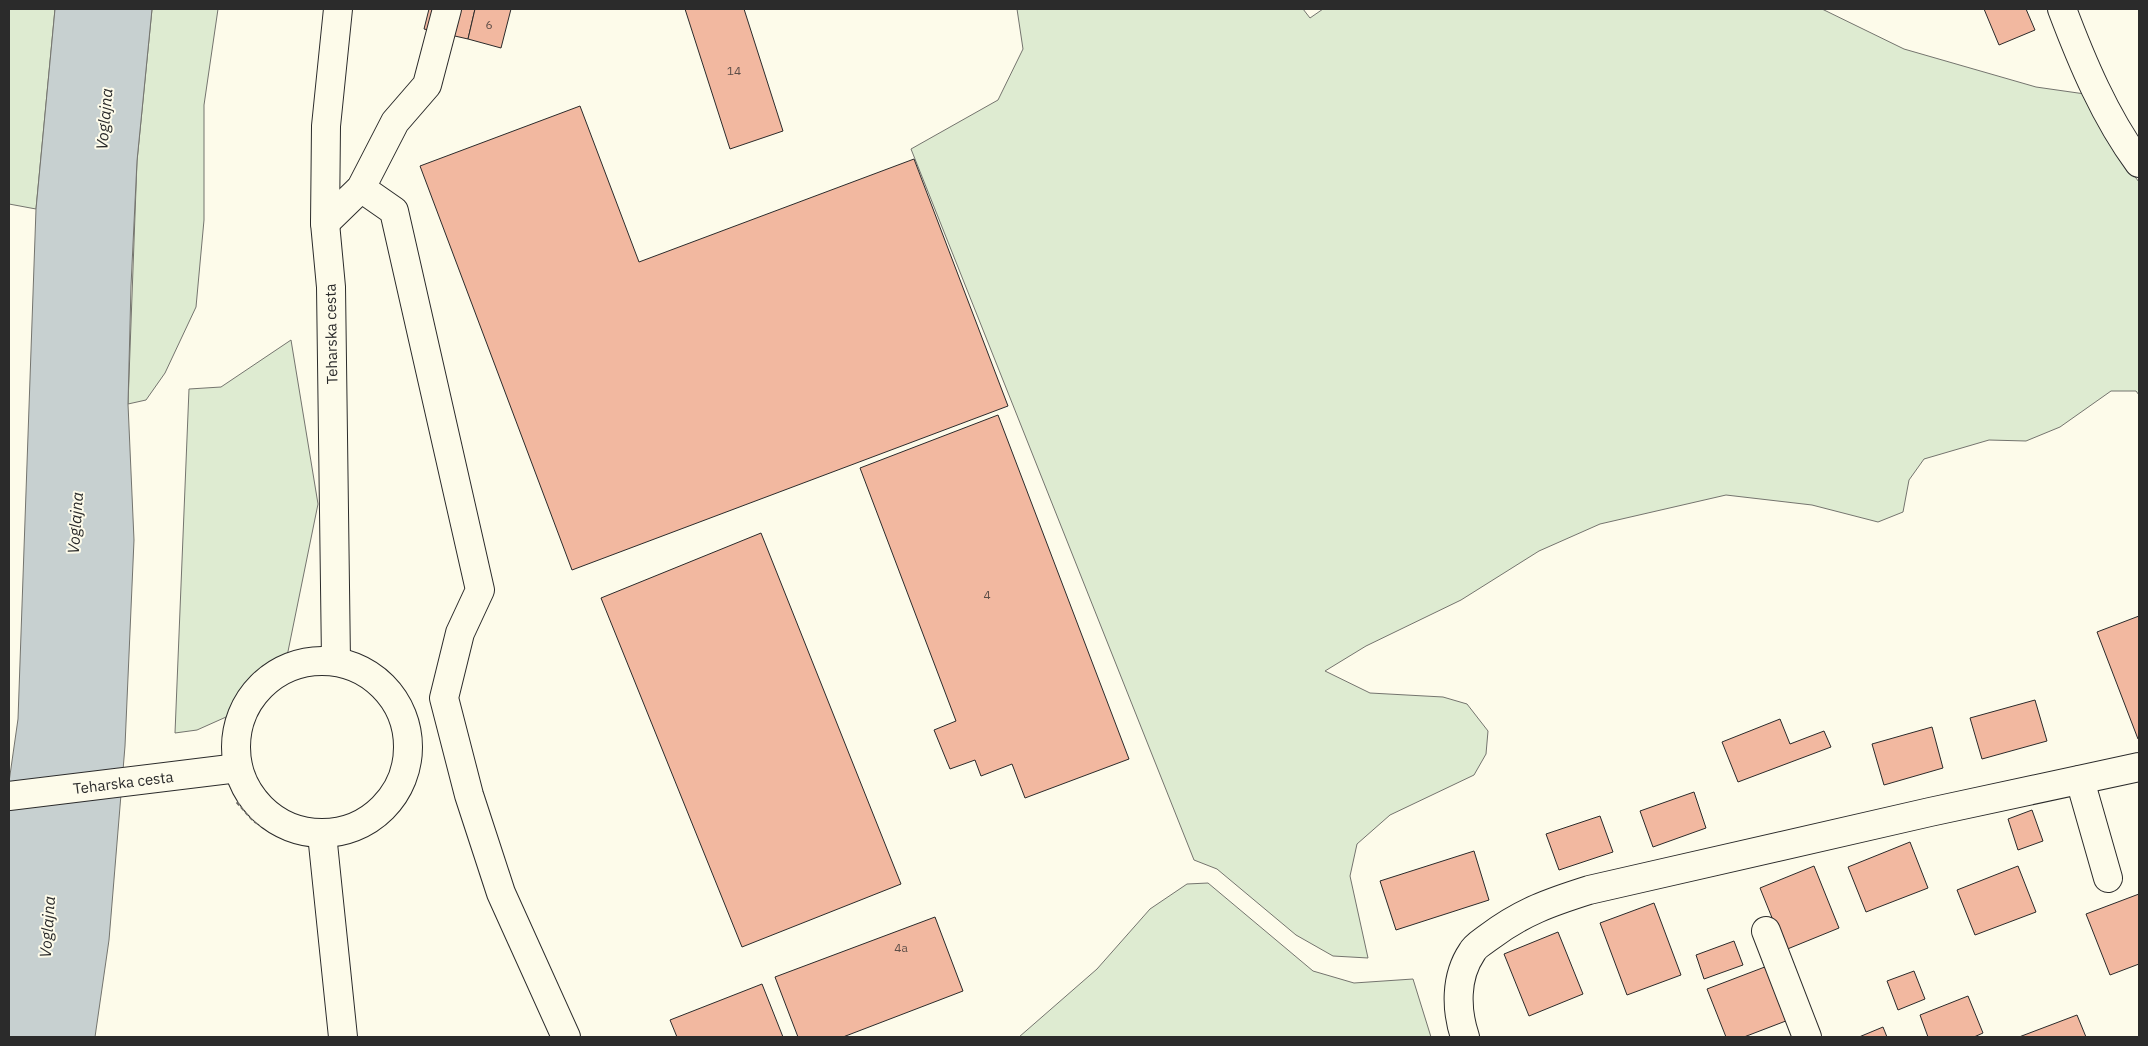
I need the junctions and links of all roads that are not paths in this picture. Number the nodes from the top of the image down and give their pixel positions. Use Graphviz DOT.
graph roads {
  1 [pos="338,9"];
  2 [pos="447,9"];
  3 [pos="2062,9"];
  4 [pos="2139,163"];
  5 [pos="361,188"];
  6 [pos="325,223"];
  7 [pos="336,661"];
  8 [pos="2139,767"];
  9 [pos="238,768"];
  10 [pos="2080,780"];
  11 [pos="9,796"];
  12 [pos="322,834"];
  13 [pos="2108,878"];
  14 [pos="1766,931"];
  15 [pos="343,1037"];
  16 [pos="566,1037"];
  17 [pos="1464,1037"];
  18 [pos="1807,1037"];
  1 -- 6 [label="street, Teharska cesta"];
  2 -- 5 [label="street"];
  3 -- 4 [label="street"];
  5 -- 6 [label="street"];
  5 -- 16 [label="street"];
  6 -- 7 [label="street, Teharska cesta"];
  7 -- 9 [label="street"];
  7 -- 12 [label="street"];
  8 -- 10 [label="street"];
  9 -- 11 [label="street, Teharska cesta"];
  9 -- 12 [label="street"];
  10 -- 13 [label="street"];
  10 -- 17 [label="street"];
  12 -- 15 [label="street"];
  14 -- 18 [label="street"];
}
